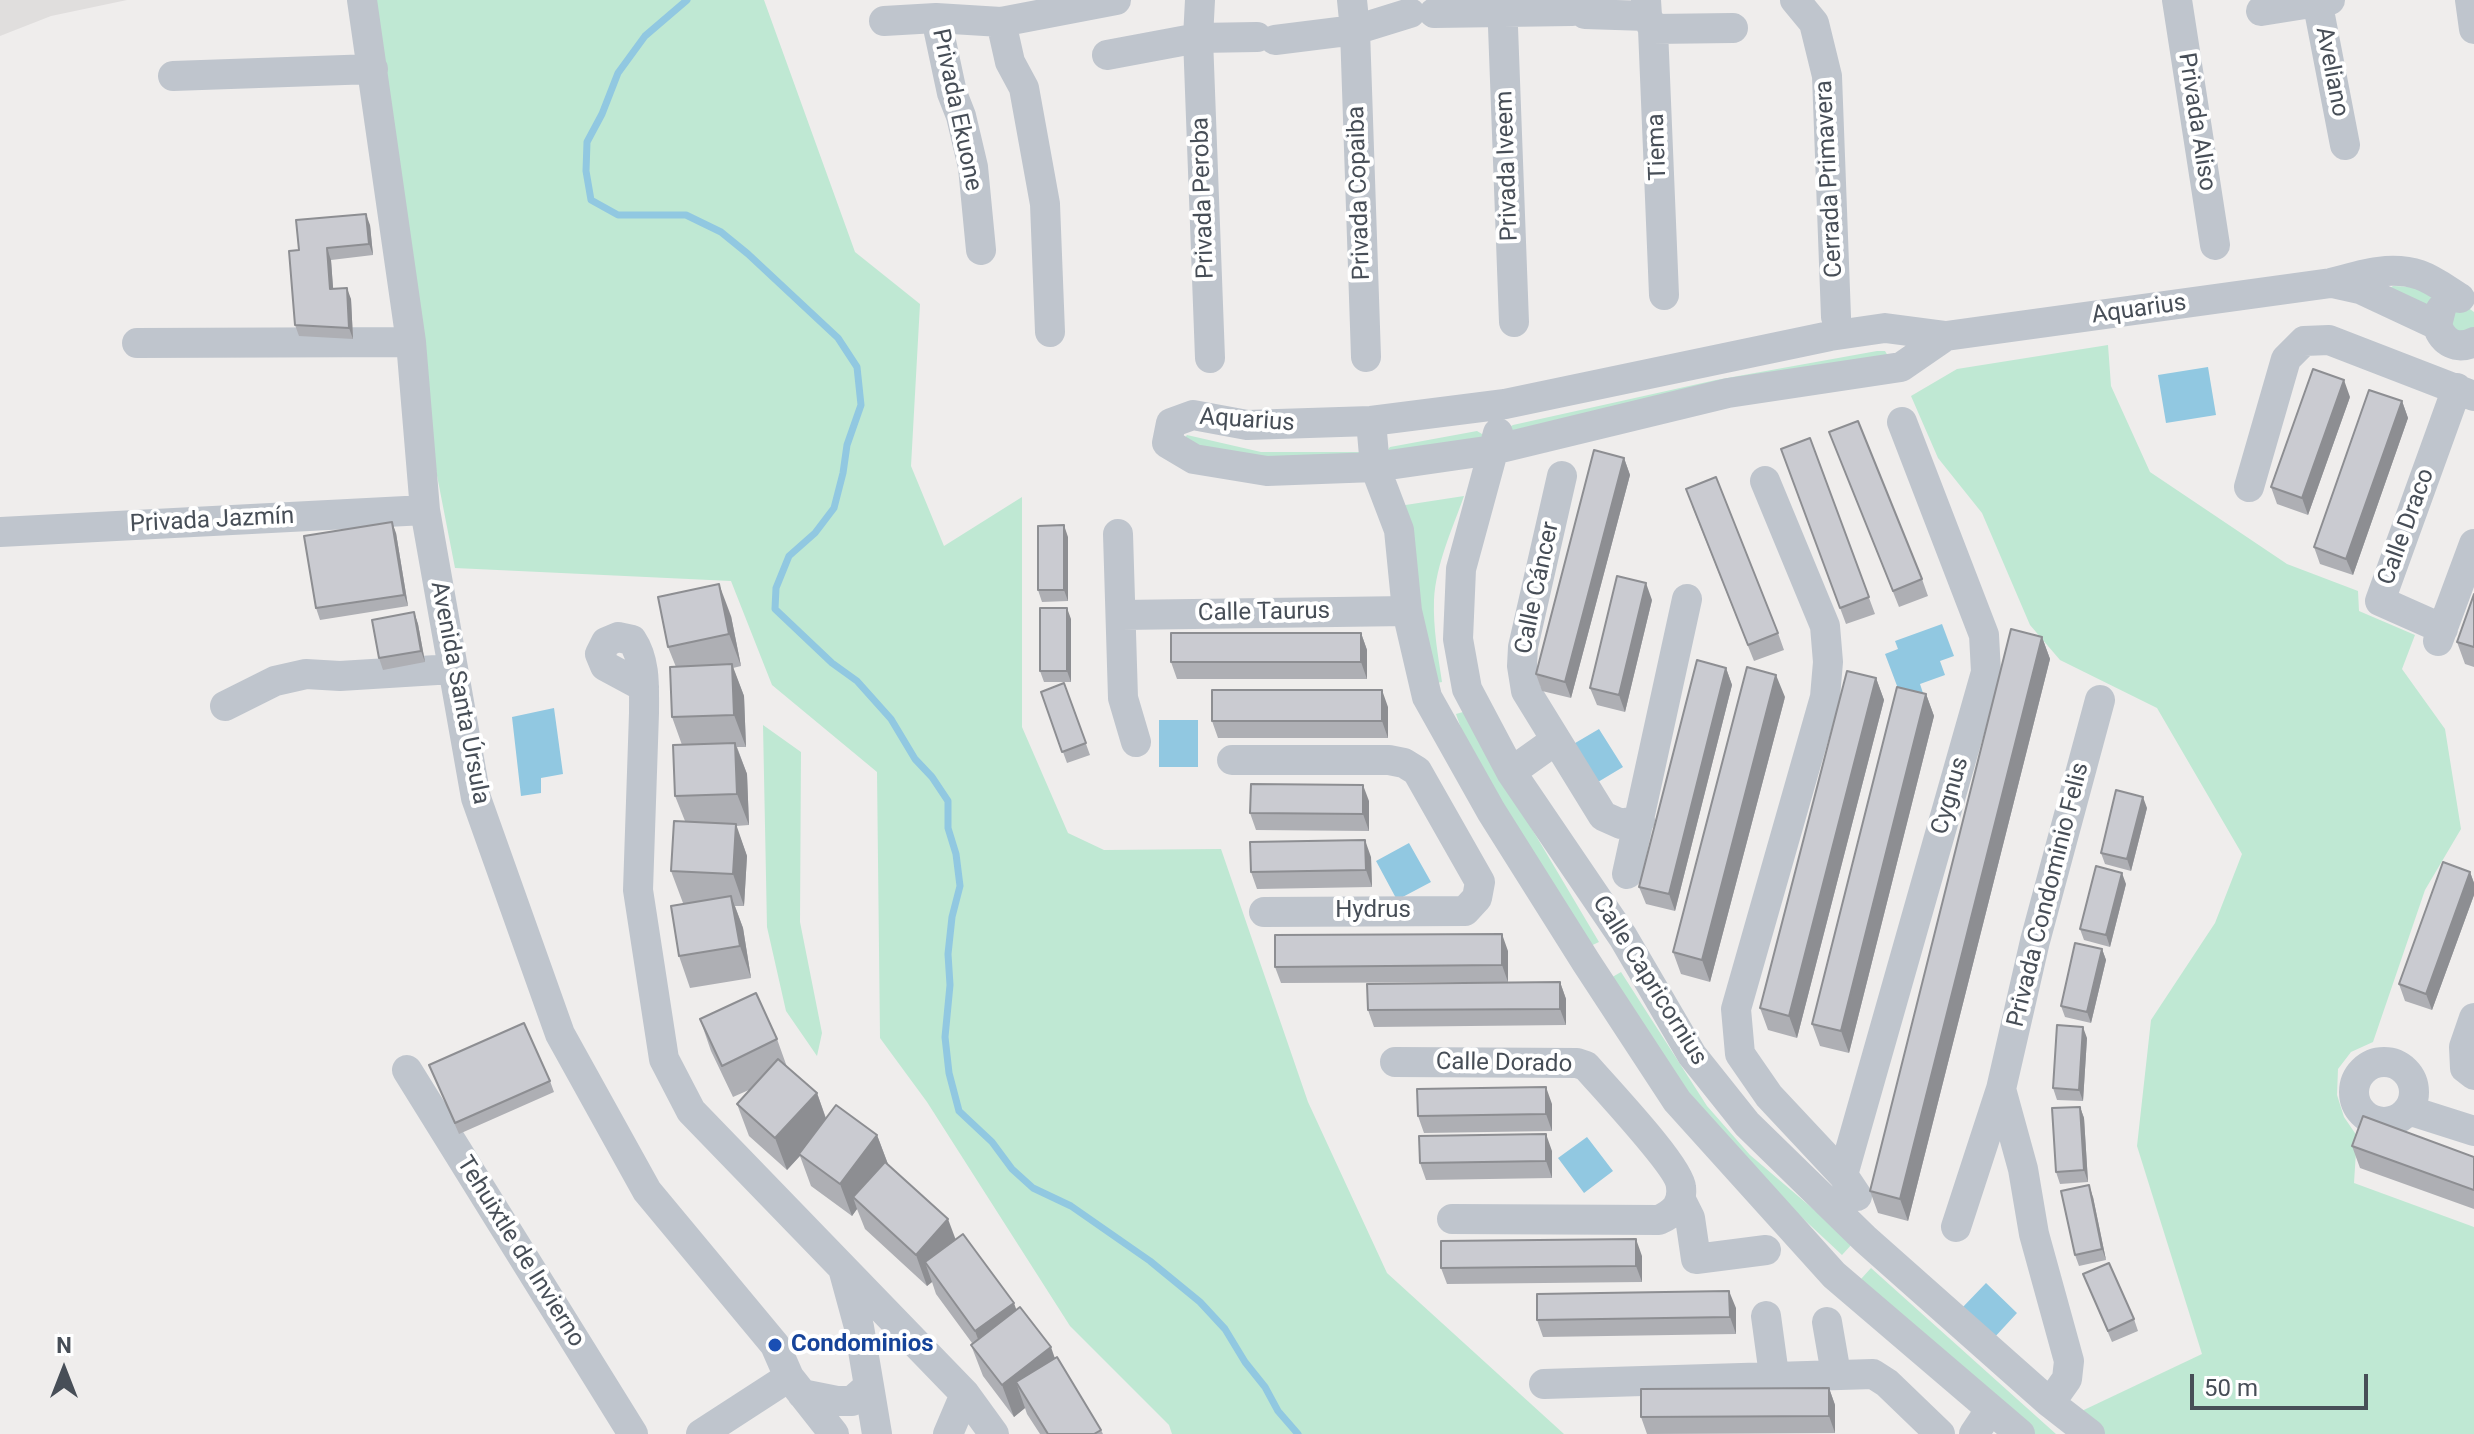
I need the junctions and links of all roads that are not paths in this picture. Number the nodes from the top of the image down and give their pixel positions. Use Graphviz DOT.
graph roads {
  1 [pos="362,0"];
  2 [pos="1116,0"];
  3 [pos="1200,0"];
  4 [pos="1795,0"];
  5 [pos="2177,0"];
  6 [pos="2470,0"];
  7 [pos="2321,1"];
  8 [pos="1503,5"];
  9 [pos="2261,11"];
  10 [pos="896,14"];
  11 [pos="1354,15"];
  12 [pos="1649,15"];
  13 [pos="936,18"];
  14 [pos="1001,22"];
  15 [pos="1733,28"];
  16 [pos="2474,29"];
  17 [pos="1198,38"];
  18 [pos="1107,55"];
  19 [pos="373,69"];
  20 [pos="173,76"];
  21 [pos="2345,145"];
  22 [pos="2215,245"];
  23 [pos="981,250"];
  24 [pos="2331,283"];
  25 [pos="1664,295"];
  26 [pos="2467,300"];
  27 [pos="1836,317"];
  28 [pos="1514,322"];
  29 [pos="2437,325"];
  30 [pos="1050,332"];
  31 [pos="1946,336"];
  32 [pos="411,342"];
  33 [pos="2474,342"];
  34 [pos="137,343"];
  35 [pos="1366,357"];
  36 [pos="1210,358"];
  37 [pos="2465,392"];
  38 [pos="1505,404"];
  39 [pos="1371,421"];
  40 [pos="1902,422"];
  41 [pos="1493,450"];
  42 [pos="1375,467"];
  43 [pos="1562,476"];
  44 [pos="1765,481"];
  45 [pos="2249,487"];
  46 [pos="425,510"];
  47 [pos="0,532"];
  48 [pos="1118,534"];
  49 [pos="2474,544"];
  50 [pos="1687,599"];
  51 [pos="1407,611"];
  52 [pos="1122,615"];
  53 [pos="453,669"];
  54 [pos="644,687"];
  55 [pos="1467,689"];
  56 [pos="1427,697"];
  57 [pos="2100,700"];
  58 [pos="225,706"];
  59 [pos="1556,740"];
  60 [pos="1136,742"];
  61 [pos="1232,760"];
  62 [pos="1511,772"];
  63 [pos="1491,811"];
  64 [pos="1640,820"];
  65 [pos="1450,830"];
  66 [pos="1627,874"];
  67 [pos="1264,912"];
  68 [pos="1623,937"];
  69 [pos="1586,962"];
  70 [pos="2474,1018"];
  71 [pos="1395,1062"];
  72 [pos="407,1070"];
  73 [pos="2474,1075"];
  74 [pos="2001,1089"];
  75 [pos="1769,1096"];
  76 [pos="1677,1101"];
  77 [pos="2408,1110"];
  78 [pos="1636,1123"];
  79 [pos="1747,1124"];
  80 [pos="2474,1131"];
  81 [pos="1681,1200"];
  82 [pos="1452,1219"];
  83 [pos="1956,1227"];
  84 [pos="1865,1239"];
  85 [pos="1766,1250"];
  86 [pos="844,1270"];
  87 [pos="1834,1275"];
  88 [pos="1766,1316"];
  89 [pos="1827,1322"];
  90 [pos="1836,1374"];
  91 [pos="1774,1375"];
  92 [pos="1544,1384"];
  93 [pos="796,1385"];
  94 [pos="869,1386"];
  95 [pos="965,1394"];
  96 [pos="2050,1403"];
  97 [pos="1982,1422"];
  98 [pos="633,1434"];
  99 [pos="701,1434"];
  100 [pos="834,1434"];
  101 [pos="877,1434"];
  102 [pos="948,1434"];
  103 [pos="994,1434"];
  104 [pos="1940,1434"];
  105 [pos="2020,1434"];
  106 [pos="2090,1434"];
  1 -- 19 [label="street, Avenida Santa Úrsula"];
  2 -- 14 [label="street"];
  3 -- 17 [label="street, Privada Peroba"];
  4 -- 27 [label="street, Cerrada Primavera"];
  5 -- 22 [label="street, Privada Aliso"];
  6 -- 16 [label="street"];
  7 -- 9 [label="street"];
  7 -- 21 [label="street, Aveliano"];
  8 -- 11 [label="street"];
  8 -- 12 [label="street"];
  8 -- 28 [label="street, Privada Iveem"];
  10 -- 13 [label="street"];
  11 -- 17 [label="street"];
  11 -- 35 [label="street, Privada Copaiba"];
  12 -- 15 [label="street"];
  12 -- 25 [label="street, Tiema"];
  13 -- 14 [label="street"];
  13 -- 23 [label="street, Privada Ekuone"];
  14 -- 30 [label="street"];
  17 -- 18 [label="street"];
  17 -- 36 [label="street, Privada Peroba"];
  19 -- 20 [label="street"];
  19 -- 32 [label="street, Avenida Santa Úrsula"];
  24 -- 26 [label="street, Aquarius"];
  24 -- 29 [label="street, Aquarius"];
  24 -- 31 [label="street, Aquarius"];
  26 -- 29 [label="street, Aquarius"];
  29 -- 33 [label="street, Aquarius"];
  31 -- 38 [label="street, Aquarius"];
  31 -- 41 [label="street, Aquarius"];
  32 -- 34 [label="street"];
  32 -- 46 [label="street, Avenida Santa Úrsula"];
  37 -- 45 [label="street, Calle Draco"];
  37 -- 49 [label="street, Calle Draco"];
  38 -- 39 [label="street, Aquarius"];
  38 -- 41 [label="street, Calle Capricornius"];
  39 -- 42 [label="street, Calle Capricornius"];
  39 -- 42 [label="street, Aquarius"];
  40 -- 75 [label="street, Cygnus"];
  41 -- 42 [label="street, Aquarius"];
  41 -- 55 [label="street, Calle Capricornius"];
  42 -- 51 [label="street, Calle Capricornius"];
  43 -- 59 [label="street, Calle Cáncer"];
  44 -- 75 [label="street, Cygnus"];
  46 -- 47 [label="street, Privada Jazmín"];
  46 -- 53 [label="street, Avenida Santa Úrsula"];
  48 -- 52 [label="street"];
  50 -- 64 [label="street"];
  51 -- 52 [label="street, Calle Taurus"];
  51 -- 56 [label="street, Calle Capricornius"];
  52 -- 60 [label="street"];
  53 -- 58 [label="street"];
  53 -- 93 [label="street, Avenida Santa Úrsula"];
  54 -- 86 [label="street"];
  55 -- 56 [label="street"];
  55 -- 62 [label="street, Calle Capricornius"];
  56 -- 63 [label="street, Calle Capricornius"];
  57 -- 74 [label="street, Privada Condominio Felis"];
  59 -- 62 [label="street"];
  59 -- 64 [label="street, Calle Cáncer"];
  61 -- 65 [label="street"];
  62 -- 68 [label="street, Calle Capricornius"];
  63 -- 65 [label="street"];
  63 -- 69 [label="street, Calle Capricornius"];
  64 -- 66 [label="street"];
  65 -- 67 [label="street, Hydrus"];
  68 -- 69 [label="street"];
  68 -- 79 [label="street, Calle Capricornius"];
  69 -- 76 [label="street, Calle Capricornius"];
  70 -- 73 [label="street"];
  71 -- 78 [label="street, Calle Dorado"];
  72 -- 98 [label="street, Tehuixtle de Invierno"];
  74 -- 83 [label="street, Privada Condominio Felis"];
  74 -- 96 [label="street, Privada Condominio Felis"];
  75 -- 79 [label="street"];
  76 -- 78 [label="street"];
  76 -- 87 [label="street, Calle Capricornius"];
  77 -- 80 [label="street"];
  78 -- 81 [label="street, Calle Dorado"];
  79 -- 84 [label="street, Calle Capricornius"];
  81 -- 82 [label="street"];
  81 -- 85 [label="street, Calle Dorado"];
  84 -- 87 [label="street"];
  84 -- 96 [label="street, Calle Capricornius"];
  86 -- 94 [label="street"];
  86 -- 95 [label="street"];
  87 -- 97 [label="street, Calle Capricornius"];
  88 -- 91 [label="street"];
  89 -- 90 [label="street"];
  90 -- 91 [label="street"];
  90 -- 104 [label="street"];
  91 -- 92 [label="street"];
  93 -- 94 [label="street"];
  93 -- 99 [label="street"];
  93 -- 100 [label="street, Avenida Santa Úrsula"];
  94 -- 101 [label="street"];
  95 -- 102 [label="street"];
  95 -- 103 [label="street"];
  96 -- 106 [label="street, Calle Capricornius"];
  97 -- 105 [label="street, Calle Capricornius"];
}
